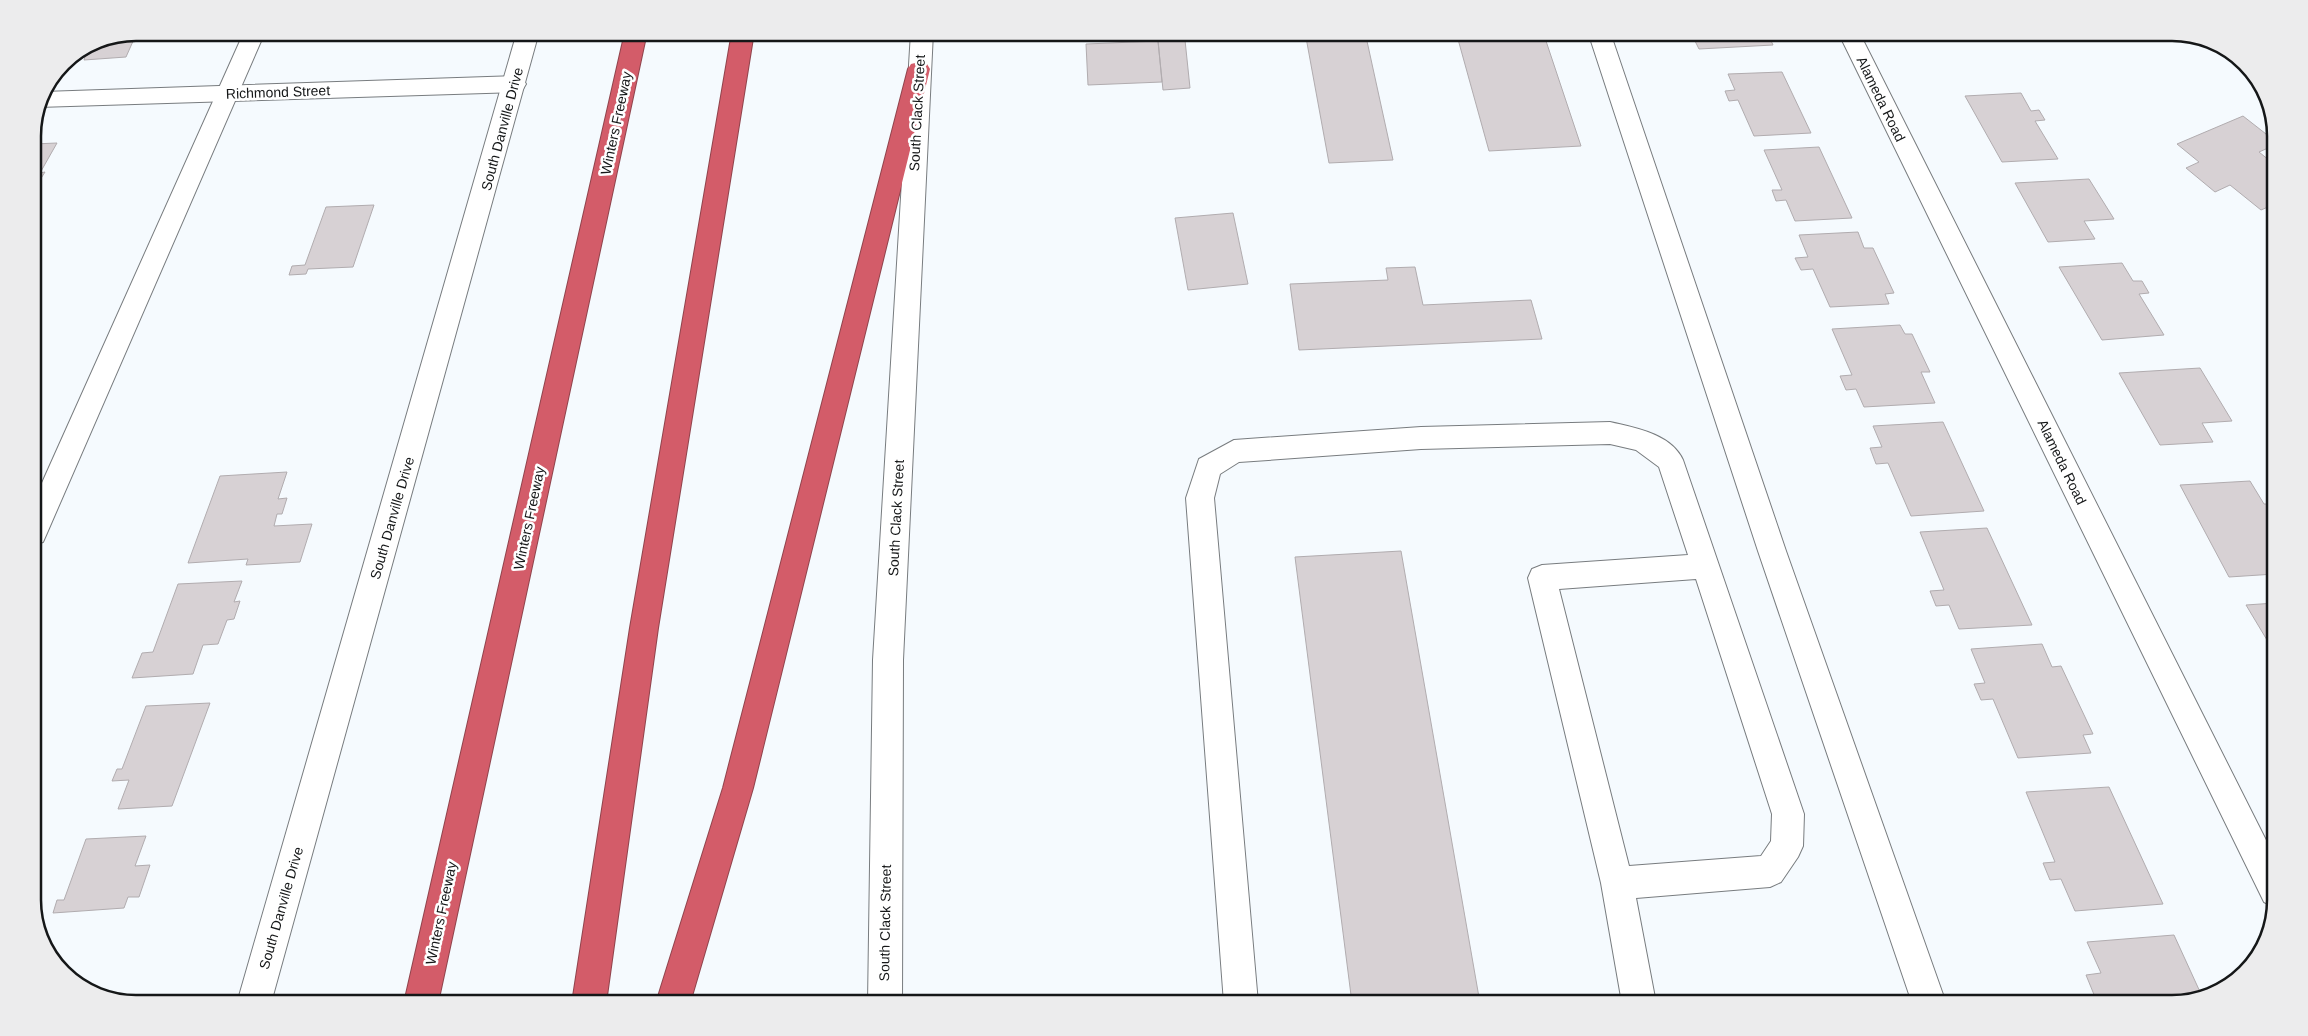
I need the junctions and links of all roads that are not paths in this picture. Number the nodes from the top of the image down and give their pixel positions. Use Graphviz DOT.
graph roads {
  1 [pos="251,41"];
  2 [pos="526,41"];
  3 [pos="634,41"];
  4 [pos="742,41"];
  5 [pos="922,41"];
  6 [pos="1602,41"];
  7 [pos="1852,41"];
  8 [pos="920,69"];
  9 [pos="515,84"];
  10 [pos="228,94"];
  11 [pos="49,100"];
  12 [pos="41,514"];
  13 [pos="1706,566"];
  14 [pos="2267,873"];
  15 [pos="1617,883"];
  16 [pos="257,995"];
  17 [pos="423,995"];
  18 [pos="590,995"];
  19 [pos="675,995"];
  20 [pos="885,995"];
  21 [pos="1240,995"];
  22 [pos="1637,995"];
  23 [pos="1926,995"];
  1 -- 10 [label="main road"];
  2 -- 9 [label="main road, South Danville Drive"];
  3 -- 17 [label="highway, Winters Freeway"];
  4 -- 18 [label="highway"];
  5 -- 8 [label="main road, South Clack Street"];
  6 -- 23 [label="main road"];
  7 -- 14 [label="main road, Alameda Road"];
  8 -- 19 [label="highway"];
  8 -- 20 [label="main road, South Clack Street"];
  9 -- 10 [label="main road, Richmond Street"];
  9 -- 16 [label="main road, South Danville Drive"];
  10 -- 11 [label="main road, Richmond Street"];
  10 -- 12 [label="main road"];
  13 -- 15 [label="main road"];
  13 -- 15 [label="main road"];
  13 -- 21 [label="main road"];
  15 -- 22 [label="main road"];
}
